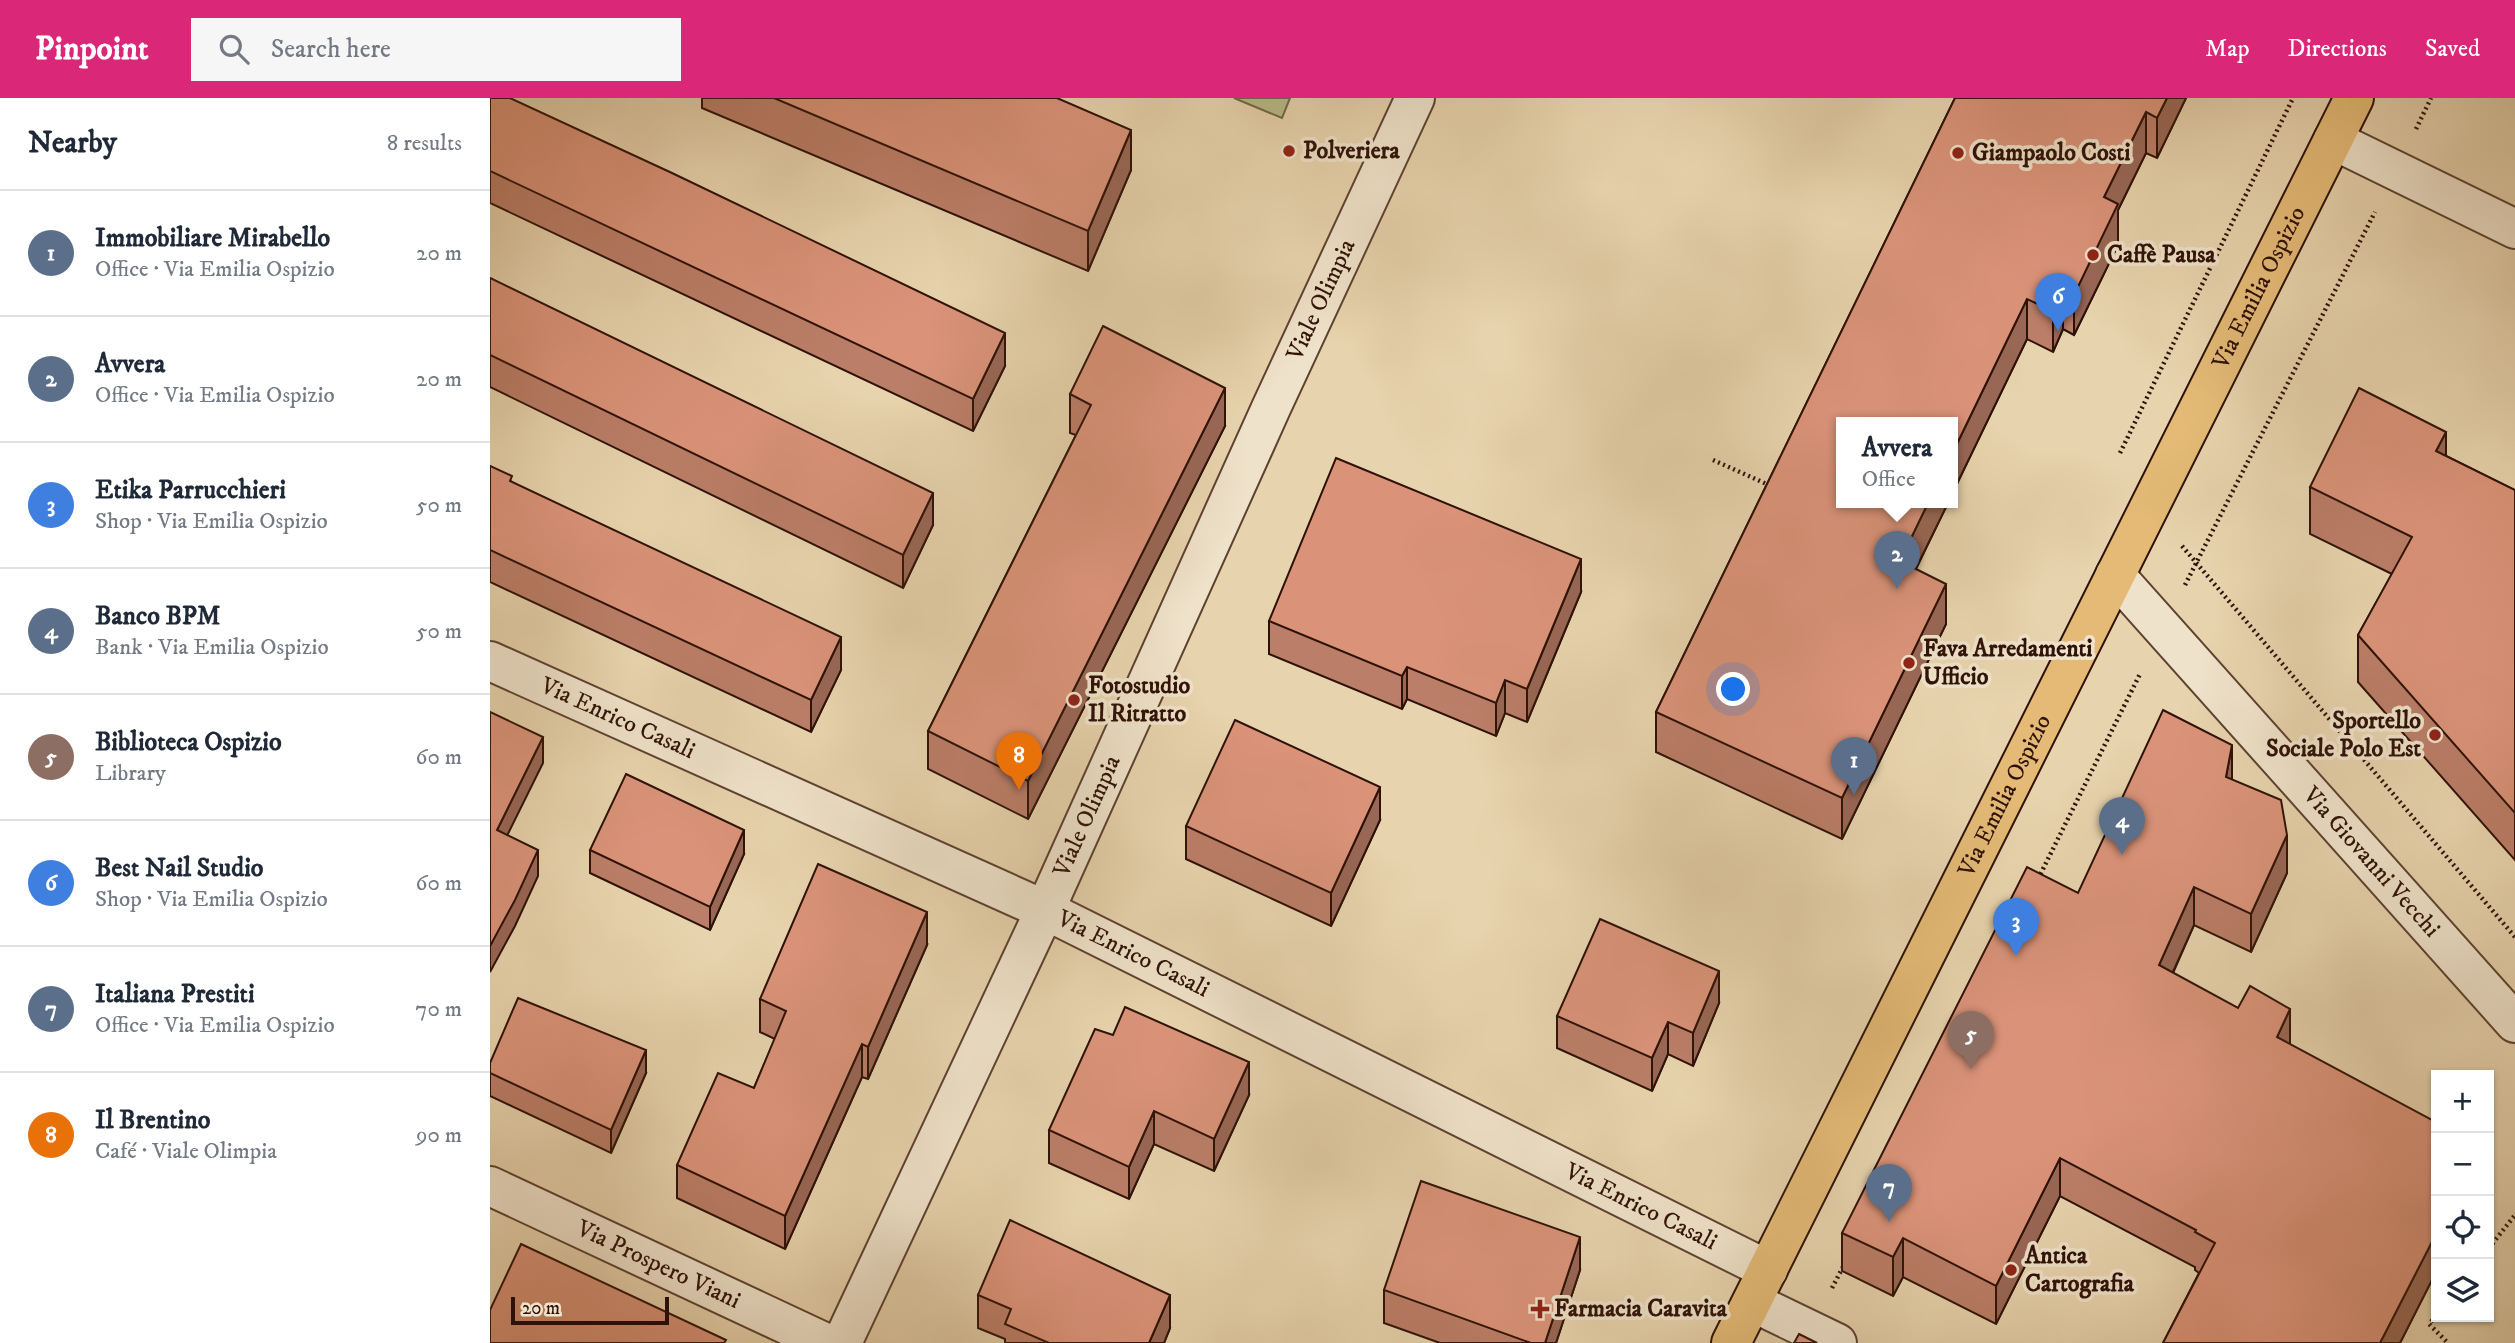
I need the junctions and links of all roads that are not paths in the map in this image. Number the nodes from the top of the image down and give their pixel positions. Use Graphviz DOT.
graph roads {
  1 [pos="1415,98"];
  2 [pos="2354,98"];
  3 [pos="2333,140"];
  4 [pos="2515,229"];
  5 [pos="2115,575"];
  6 [pos="490,661"];
  7 [pos="1045,910"];
  8 [pos="2515,1023"];
  9 [pos="490,1186"];
  10 [pos="1760,1286"];
  11 [pos="1824,1336"];
  12 [pos="825,1343"];
  13 [pos="842,1343"];
  14 [pos="1731,1343"];
  1 -- 7 [label="street, Viale Olimpia"];
  2 -- 3 [label="main road, Via Emilia Ospizio"];
  3 -- 4 [label="street"];
  3 -- 5 [label="main road, Via Emilia Ospizio"];
  5 -- 8 [label="street, Via Giovanni Vecchi"];
  5 -- 10 [label="main road, Via Emilia Ospizio"];
  6 -- 7 [label="street, Via Enrico Casali"];
  7 -- 10 [label="street, Via Enrico Casali"];
  7 -- 13 [label="street, Viale Olimpia"];
  9 -- 12 [label="street, Via Prospero Viani"];
  10 -- 11 [label="street, Via Enrico Casali"];
  10 -- 14 [label="main road, Via Emilia Ospizio"];
}
